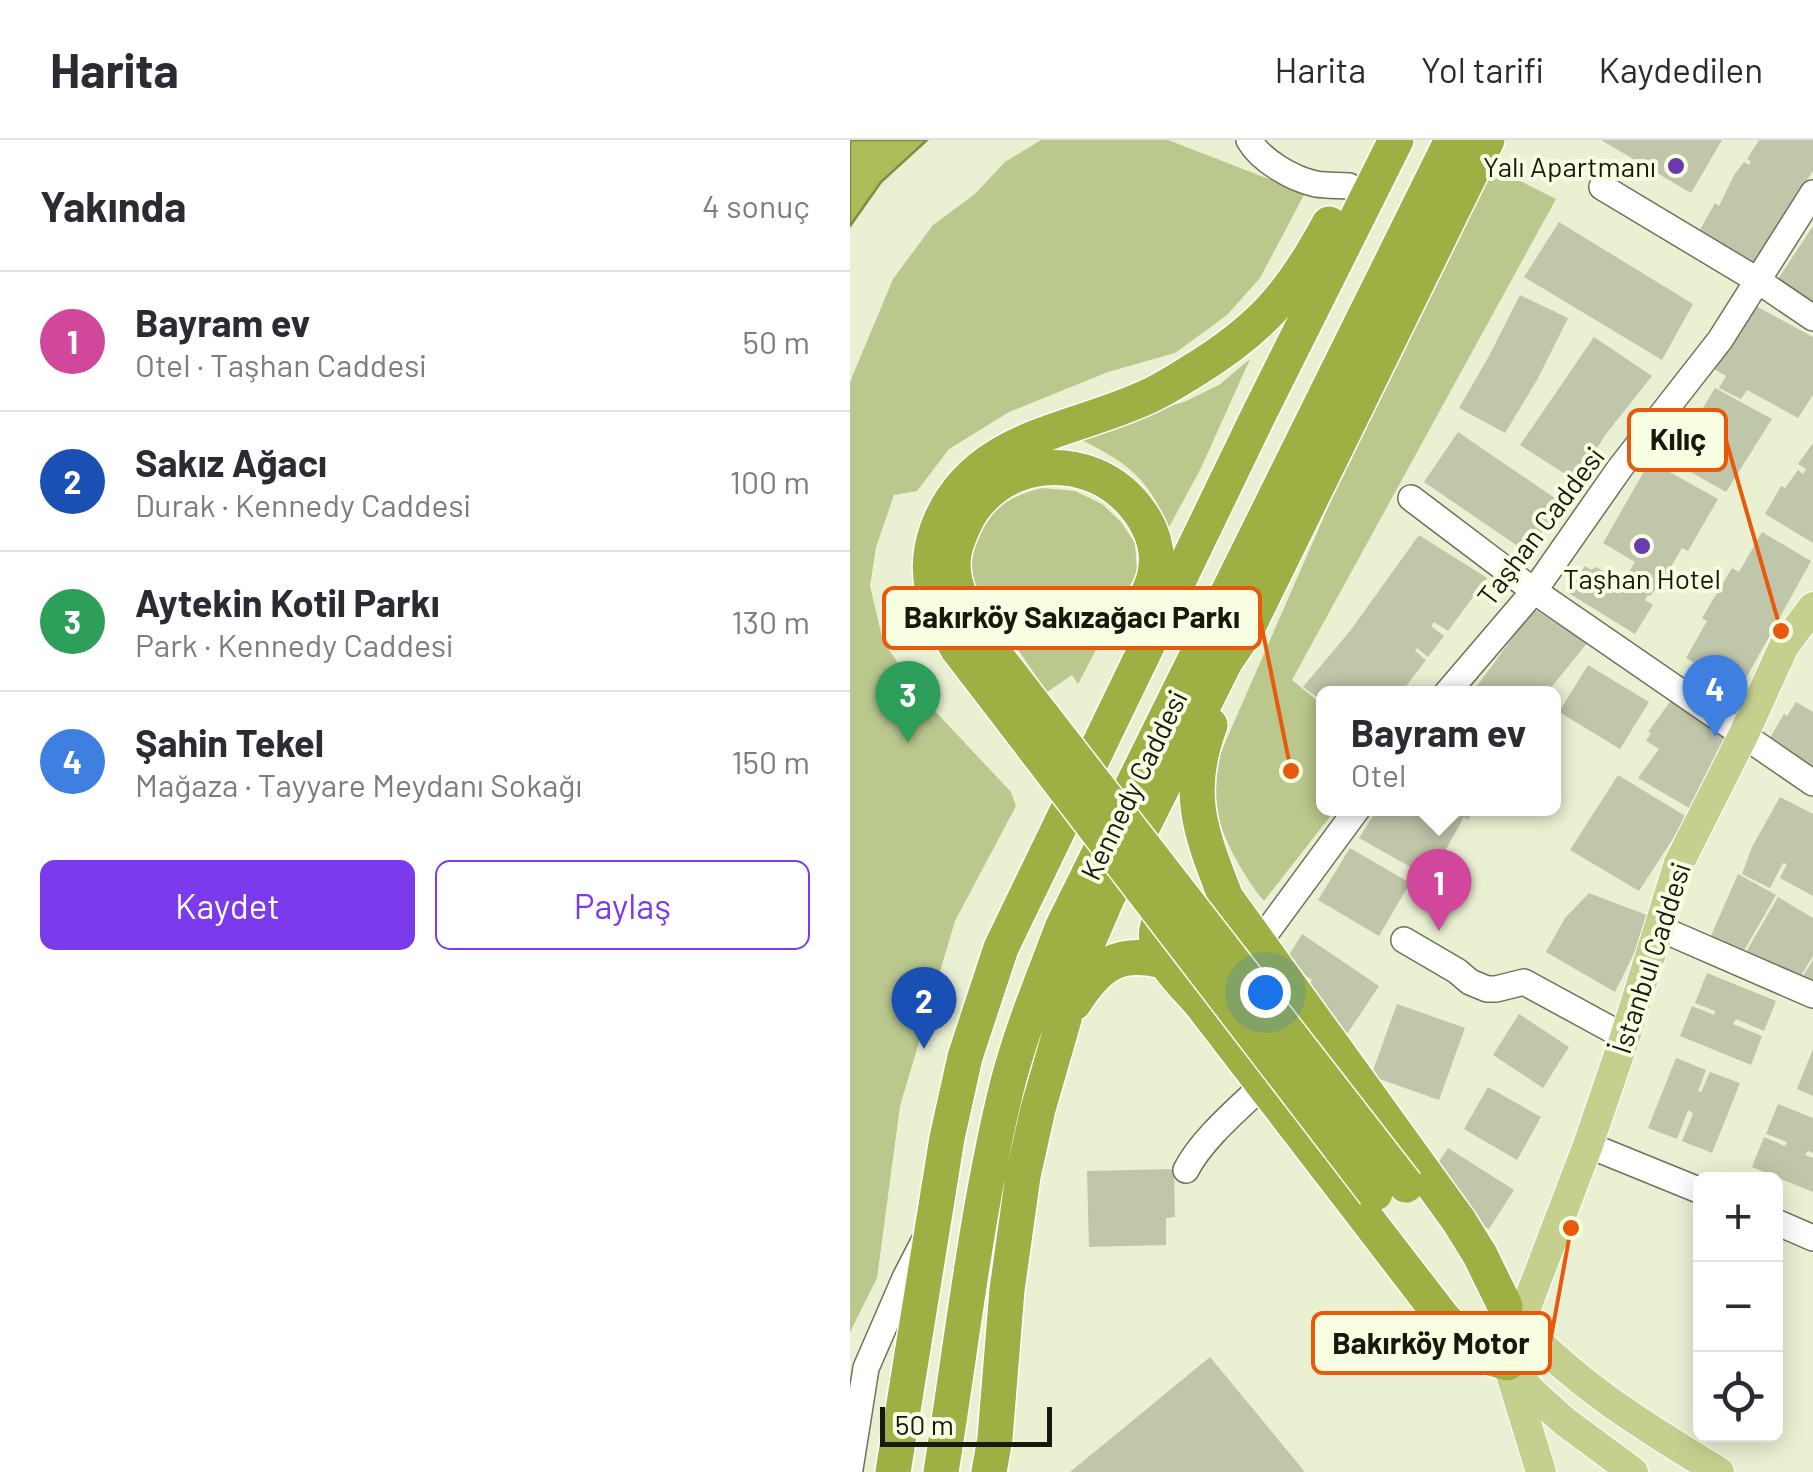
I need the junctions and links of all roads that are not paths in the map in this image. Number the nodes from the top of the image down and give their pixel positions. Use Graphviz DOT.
graph roads {
  1 [pos="1249,140"];
  2 [pos="1376,140"];
  3 [pos="1396,140"];
  4 [pos="1452,140"];
  5 [pos="1487,140"];
  6 [pos="1349,186"];
  7 [pos="1602,188"];
  8 [pos="1813,193"];
  9 [pos="1757,280"];
  10 [pos="1813,318"];
  11 [pos="1411,498"];
  12 [pos="1534,591"];
  13 [pos="1813,607"];
  14 [pos="1246,630"];
  15 [pos="967,639"];
  16 [pos="1453,686"];
  17 [pos="1743,736"];
  18 [pos="1100,742"];
  19 [pos="1813,784"];
  20 [pos="1352,816"];
  21 [pos="1226,898"];
  22 [pos="1659,928"];
  23 [pos="1404,940"];
  24 [pos="1258,944"];
  25 [pos="1163,962"];
  26 [pos="1813,995"];
  27 [pos="1064,1020"];
  28 [pos="1625,1036"];
  29 [pos="1263,1085"];
  30 [pos="1588,1145"];
  31 [pos="1186,1170"];
  32 [pos="1391,1189"];
  33 [pos="1693,1189"];
  34 [pos="934,1220"];
  35 [pos="1783,1225"];
  36 [pos="1813,1238"];
  37 [pos="1512,1314"];
  38 [pos="1507,1363"];
  39 [pos="850,1468"];
  40 [pos="893,1472"];
  41 [pos="941,1472"];
  42 [pos="990,1472"];
  43 [pos="1541,1472"];
  44 [pos="1634,1472"];
  45 [pos="1719,1472"];
  1 -- 6 [label="street"];
  2 -- 6 [label="highway"];
  3 -- 18 [label="highway, Kennedy Caddesi"];
  4 -- 41 [label="highway, Kennedy Caddesi"];
  5 -- 14 [label="highway"];
  6 -- 15 [label="highway"];
  7 -- 9 [label="street"];
  8 -- 9 [label="street, Taşhan Caddesi"];
  9 -- 10 [label="street"];
  9 -- 12 [label="street, Taşhan Caddesi"];
  11 -- 12 [label="street"];
  12 -- 16 [label="street, Taşhan Caddesi"];
  12 -- 17 [label="street"];
  13 -- 17 [label="main road, İstanbul Caddesi"];
  14 -- 21 [label="highway"];
  14 -- 27 [label="highway"];
  15 -- 18 [label="highway"];
  15 -- 32 [label="highway, bridge"];
  17 -- 19 [label="street"];
  17 -- 22 [label="main road, İstanbul Caddesi"];
  18 -- 34 [label="highway, Kennedy Caddesi"];
  20 -- 24 [label="street"];
  21 -- 24 [label="highway"];
  21 -- 25 [label="highway"];
  22 -- 26 [label="street"];
  22 -- 28 [label="main road, İstanbul Caddesi"];
  23 -- 28 [label="street"];
  24 -- 37 [label="highway"];
  25 -- 27 [label="highway"];
  25 -- 29 [label="highway"];
  27 -- 42 [label="highway"];
  28 -- 30 [label="main road, İstanbul Caddesi"];
  29 -- 31 [label="street"];
  29 -- 38 [label="highway"];
  30 -- 33 [label="street"];
  30 -- 37 [label="main road, İstanbul Caddesi"];
  32 -- 37 [label="highway"];
  32 -- 38 [label="highway"];
  34 -- 39 [label="street"];
  34 -- 40 [label="highway, Kennedy Caddesi"];
  35 -- 36 [label="street"];
  37 -- 38 [label="main road, İstanbul Caddesi"];
  37 -- 45 [label="main road"];
  38 -- 43 [label="main road"];
  38 -- 44 [label="main road"];
}
